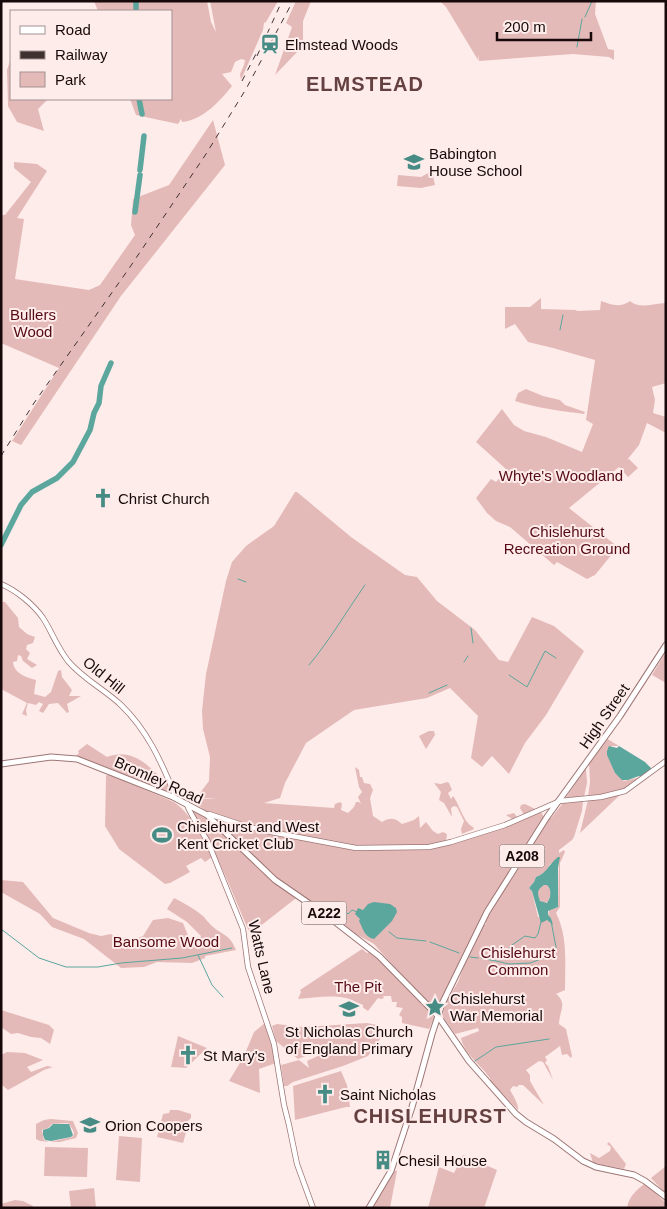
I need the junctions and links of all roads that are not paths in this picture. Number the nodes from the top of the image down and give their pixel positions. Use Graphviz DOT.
graph roads {
  1 [pos="1,584"];
  2 [pos="666,644"];
  3 [pos="666,761"];
  4 [pos="1,764"];
  5 [pos="173,797"];
  6 [pos="560,801"];
  7 [pos="187,804"];
  8 [pos="207,815"];
  9 [pos="438,1016"];
  10 [pos="666,1197"];
  11 [pos="313,1208"];
  12 [pos="369,1208"];
  1 -- 5 [label="main road, Old Hill"];
  2 -- 6 [label="main road, High Street / A208"];
  3 -- 6 [label="main road"];
  4 -- 5 [label="main road, Bromley Road / A222"];
  5 -- 7 [label="main road, Bromley Road / A222"];
  6 -- 8 [label="main road"];
  6 -- 9 [label="main road, A208"];
  7 -- 8 [label="main road, Bromley Road / A222"];
  7 -- 11 [label="main road, Watts Lane"];
  8 -- 9 [label="main road, Bromley Road / A222"];
  9 -- 10 [label="main road, A222"];
  9 -- 12 [label="main road, A208"];
}
